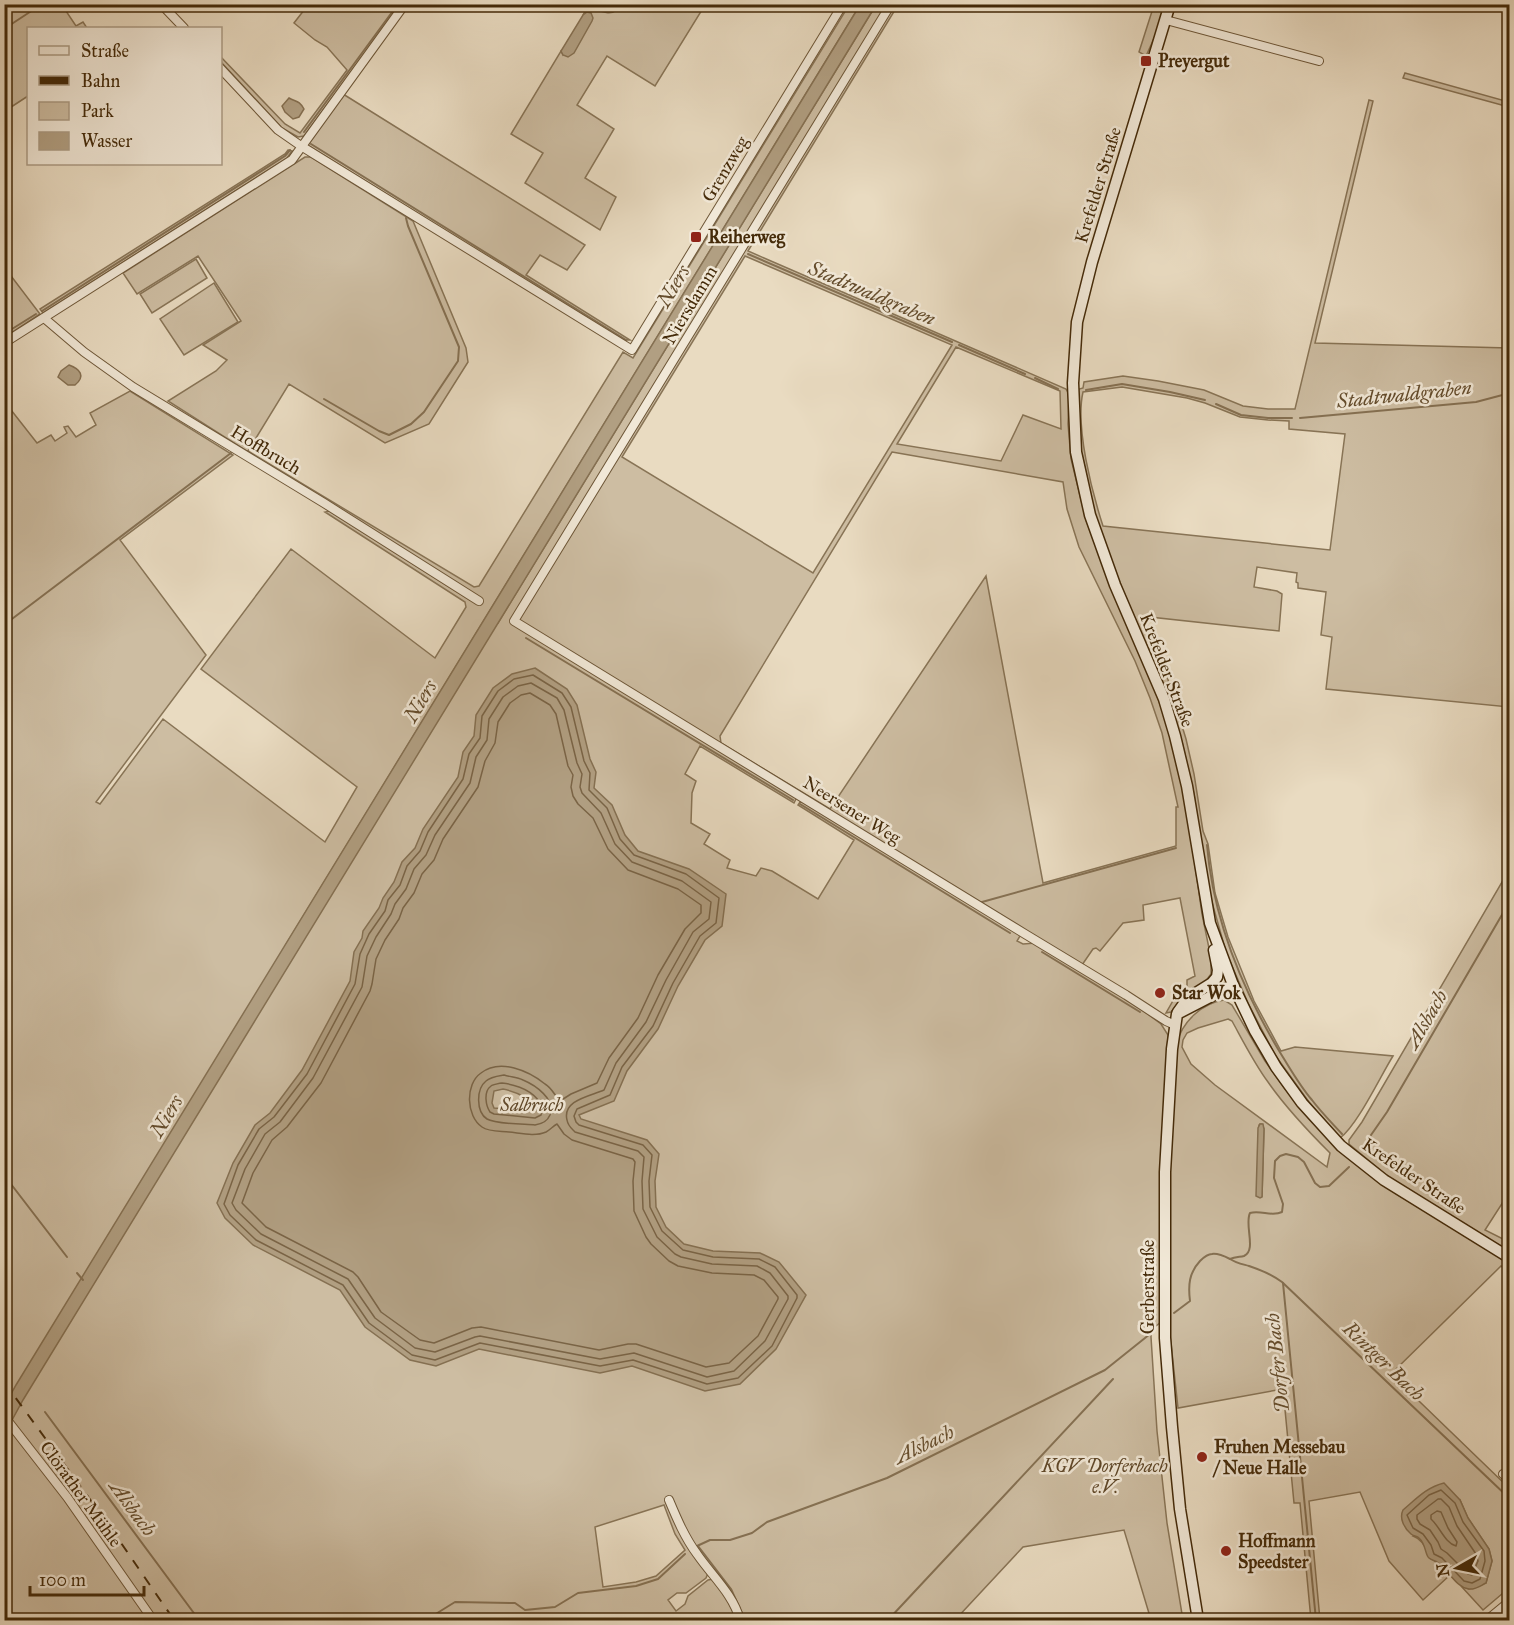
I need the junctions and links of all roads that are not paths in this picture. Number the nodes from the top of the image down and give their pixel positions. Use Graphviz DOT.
graph roads {
  1 [pos="161,4"];
  2 [pos="405,4"];
  3 [pos="843,4"];
  4 [pos="891,4"];
  5 [pos="1170,4"];
  6 [pos="1166,20"];
  7 [pos="183,27"];
  8 [pos="1319,61"];
  9 [pos="222,70"];
  10 [pos="301,146"];
  11 [pos="44,318"];
  12 [pos="4,343"];
  13 [pos="479,601"];
  14 [pos="514,621"];
  15 [pos="1210,923"];
  16 [pos="1233,985"];
  17 [pos="1176,1019"];
  18 [pos="1509,1258"];
  19 [pos="4,1416"];
  20 [pos="669,1500"];
  21 [pos="1509,1600"];
  22 [pos="153,1620"];
  23 [pos="740,1620"];
  24 [pos="1198,1620"];
  25 [pos="1487,1620"];
  1 -- 7 [label="street"];
  2 -- 10 [label="street"];
  3 -- 10 [label="street, Grenzweg"];
  4 -- 14 [label="street, Niersdamm"];
  5 -- 6 [label="main road, Krefelder Straße"];
  6 -- 8 [label="street"];
  6 -- 15 [label="main road, Krefelder Straße"];
  9 -- 10 [label="street"];
  10 -- 11 [label="street"];
  11 -- 12 [label="street"];
  11 -- 13 [label="street, Hoffbruch"];
  14 -- 17 [label="street, Neersener Weg"];
  15 -- 16 [label="main road, Krefelder Straße"];
  15 -- 17 [label="main road"];
  16 -- 17 [label="main road"];
  16 -- 18 [label="main road, Krefelder Straße"];
  17 -- 24 [label="main road, Gerberstraße"];
  19 -- 22 [label="street, Clörather Mühle"];
  20 -- 23 [label="street"];
  21 -- 25 [label="street"];
}
